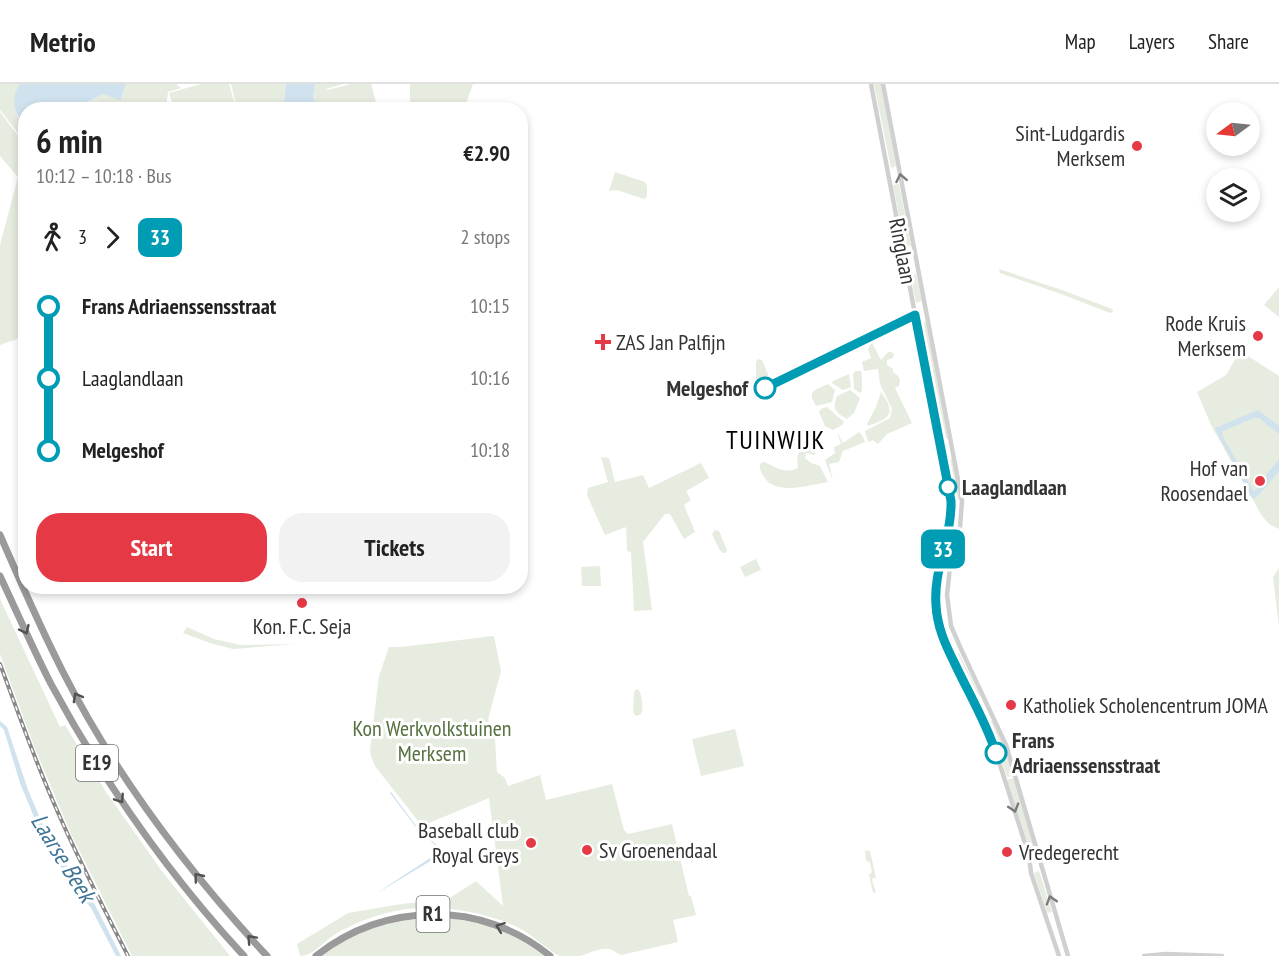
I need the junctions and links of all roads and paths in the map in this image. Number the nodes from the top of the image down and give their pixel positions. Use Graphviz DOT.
graph roads {
  1 [pos="871,84"];
  2 [pos="883,84"];
  3 [pos="0,535"];
  4 [pos="0,576"];
  5 [pos="18,576"];
  6 [pos="27,594"];
  7 [pos="243,956"];
  8 [pos="267,956"];
  9 [pos="316,956"];
  10 [pos="550,956"];
  11 [pos="1057,956"];
  12 [pos="1068,956"];
  13 [pos="1144,956"];
  14 [pos="1222,956"];
  1 -- 11 [label="street, Ringlaan, one-way"];
  12 -- 2 [label="street, Ringlaan, one-way"];
  5 -- 3 [label="highway, E19, one-way"];
  4 -- 7 [label="highway, E19, one-way"];
  8 -- 6 [label="highway, E19, one-way"];
  10 -- 9 [label="highway, R1, one-way"];
  13 -- 14 [label="street"];
}
